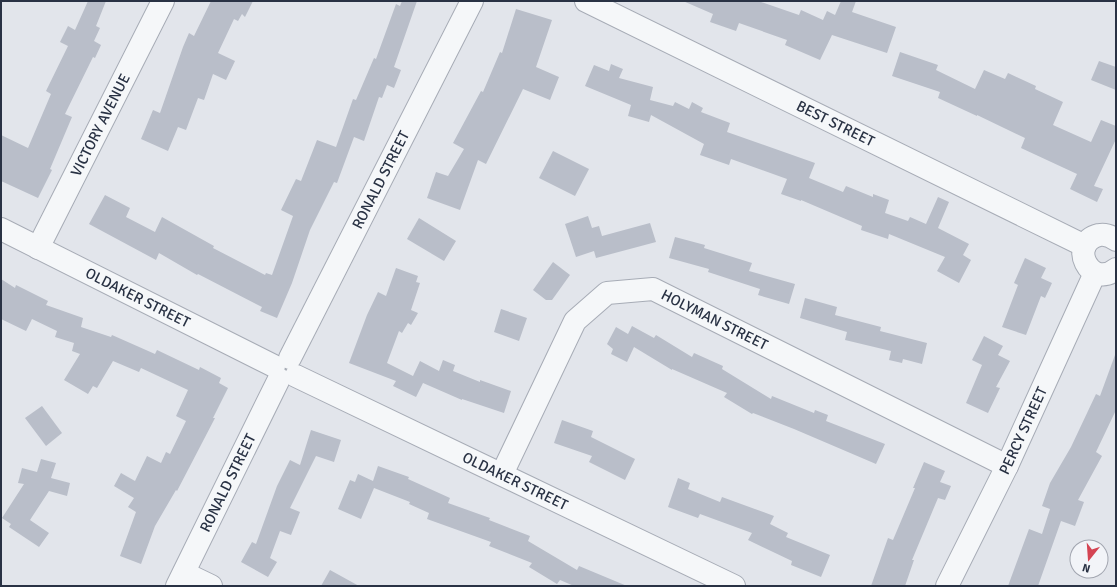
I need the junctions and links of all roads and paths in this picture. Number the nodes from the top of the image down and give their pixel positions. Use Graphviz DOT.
graph roads {
  1 [pos="163,1"];
  2 [pos="472,1"];
  3 [pos="586,1"];
  4 [pos="1,230"];
  5 [pos="1115,238"];
  6 [pos="1085,246"];
  7 [pos="38,248"];
  8 [pos="1116,269"];
  9 [pos="1095,273"];
  10 [pos="285,370"];
  11 [pos="1006,466"];
  12 [pos="502,474"];
  13 [pos="181,579"];
  14 [pos="211,586"];
  15 [pos="734,586"];
  16 [pos="947,586"];
  1 -- 7 [label="street, VICTORY AVENUE"];
  2 -- 10 [label="street, RONALD STREET"];
  3 -- 6 [label="street, BEST STREET"];
  4 -- 7 [label="street, OLDAKER STREET"];
  5 -- 6 [label="street"];
  6 -- 9 [label="street"];
  7 -- 10 [label="street, OLDAKER STREET"];
  8 -- 9 [label="street"];
  9 -- 11 [label="street, PERCY STREET"];
  10 -- 12 [label="street, OLDAKER STREET"];
  10 -- 13 [label="street, RONALD STREET"];
  11 -- 12 [label="street, HOLYMAN STREET"];
  11 -- 16 [label="street, PERCY STREET"];
  12 -- 15 [label="street, OLDAKER STREET"];
  13 -- 14 [label="street"];
}
